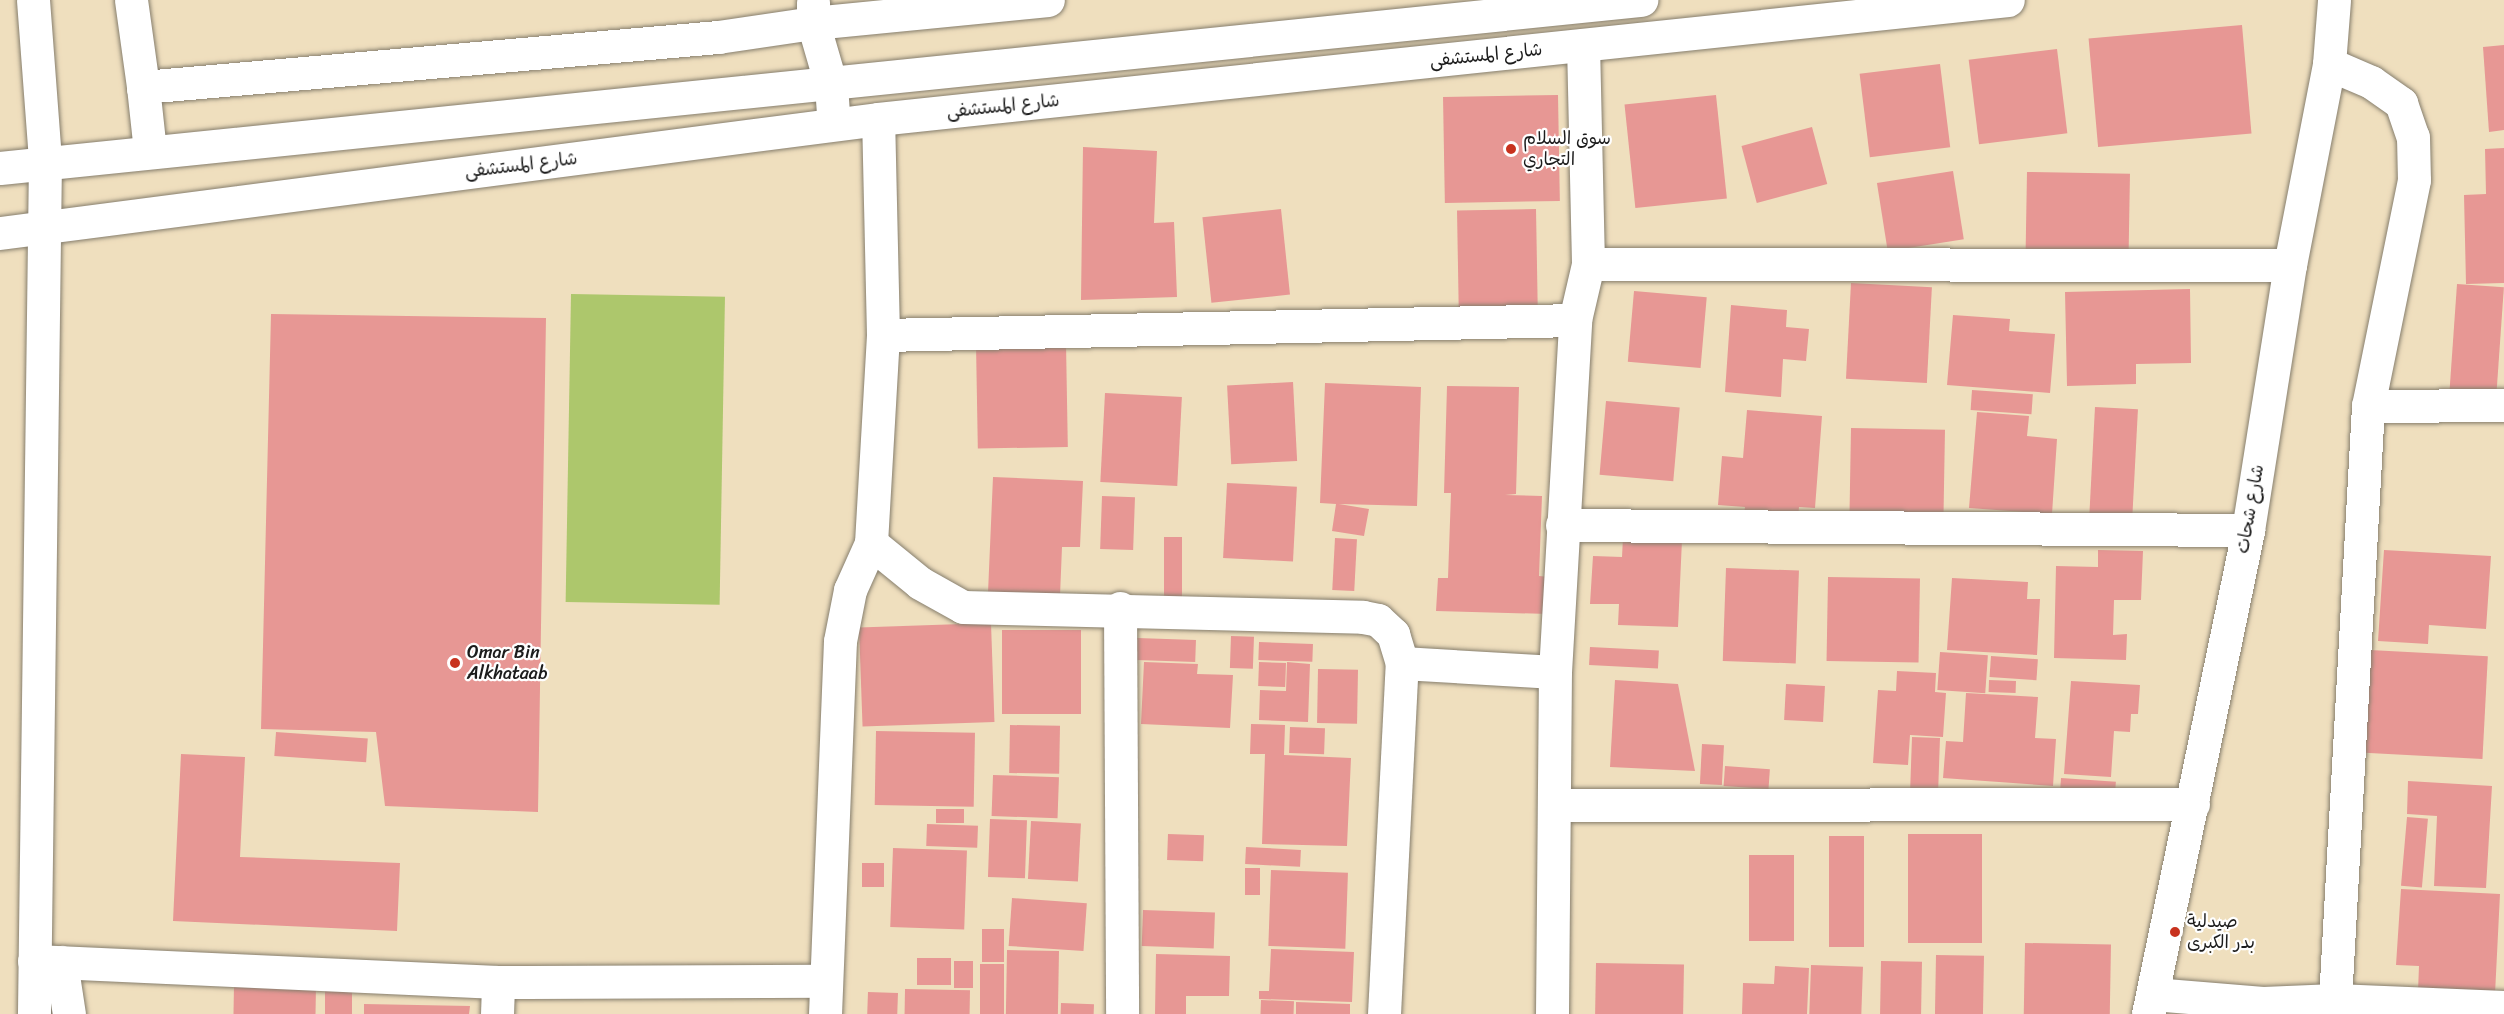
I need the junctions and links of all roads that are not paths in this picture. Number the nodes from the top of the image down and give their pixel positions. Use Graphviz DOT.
graph roads {
  1 [pos="33,0"];
  2 [pos="131,0"];
  3 [pos="1048,0"];
  4 [pos="1641,0"];
  5 [pos="2008,0"];
  6 [pos="2334,0"];
  7 [pos="813,12"];
  8 [pos="1583,45"];
  9 [pos="2329,64"];
  10 [pos="831,85"];
  11 [pos="143,87"];
  12 [pos="878,119"];
  13 [pos="834,124"];
  14 [pos="150,151"];
  15 [pos="45,160"];
  16 [pos="0,168"];
  17 [pos="45,227"];
  18 [pos="0,233"];
  19 [pos="1588,264"];
  20 [pos="2290,265"];
  21 [pos="1575,320"];
  22 [pos="884,335"];
  23 [pos="2504,405"];
  24 [pos="2367,406"];
  25 [pos="1562,525"];
  26 [pos="2248,530"];
  27 [pos="871,543"];
  28 [pos="1120,608"];
  29 [pos="1402,663"];
  30 [pos="1555,672"];
  31 [pos="2193,804"];
  32 [pos="1555,805"];
  33 [pos="47,962"];
  34 [pos="826,981"];
  35 [pos="498,982"];
  36 [pos="2335,1000"];
  37 [pos="2151,1004"];
  38 [pos="2504,1007"];
  39 [pos="2263,1008"];
  40 [pos="34,1014"];
  41 [pos="69,1014"];
  42 [pos="497,1014"];
  43 [pos="825,1014"];
  44 [pos="1122,1014"];
  45 [pos="1384,1014"];
  46 [pos="1552,1014"];
  1 -- 15 [label="street"];
  2 -- 11 [label="street"];
  3 -- 7 [label="street"];
  4 -- 10 [label="street, شارع المستشفى"];
  5 -- 8 [label="street, شارع المستشفى"];
  6 -- 9 [label="street, شارع شحات"];
  7 -- 10 [label="street"];
  7 -- 11 [label="street"];
  8 -- 12 [label="street, شارع المستشفى"];
  8 -- 19 [label="street"];
  9 -- 20 [label="street, شارع شحات"];
  9 -- 24 [label="street"];
  10 -- 13 [label="street"];
  10 -- 14 [label="street, شارع المستشفى"];
  11 -- 14 [label="street"];
  12 -- 13 [label="street, شارع المستشفى"];
  12 -- 22 [label="street"];
  13 -- 17 [label="street, شارع المستشفى"];
  14 -- 15 [label="street, شارع المستشفى"];
  15 -- 16 [label="street, شارع المستشفى"];
  15 -- 17 [label="street"];
  17 -- 18 [label="street, شارع المستشفى"];
  17 -- 33 [label="street"];
  19 -- 20 [label="street"];
  19 -- 21 [label="street"];
  20 -- 26 [label="street, شارع شحات"];
  21 -- 22 [label="street"];
  21 -- 25 [label="street"];
  22 -- 27 [label="street"];
  23 -- 24 [label="street"];
  24 -- 36 [label="street"];
  25 -- 26 [label="street"];
  25 -- 30 [label="street"];
  26 -- 31 [label="street, شارع شحات"];
  27 -- 28 [label="street"];
  27 -- 34 [label="street"];
  28 -- 29 [label="street"];
  28 -- 44 [label="street"];
  29 -- 30 [label="street"];
  29 -- 45 [label="street"];
  30 -- 32 [label="street"];
  31 -- 32 [label="street"];
  31 -- 37 [label="street, شارع شحات"];
  32 -- 46 [label="street"];
  33 -- 35 [label="street"];
  33 -- 40 [label="street"];
  33 -- 41 [label="street"];
  34 -- 35 [label="street"];
  34 -- 43 [label="street"];
  35 -- 42 [label="street"];
  36 -- 38 [label="street"];
  36 -- 39 [label="street"];
  37 -- 39 [label="street"];
}
